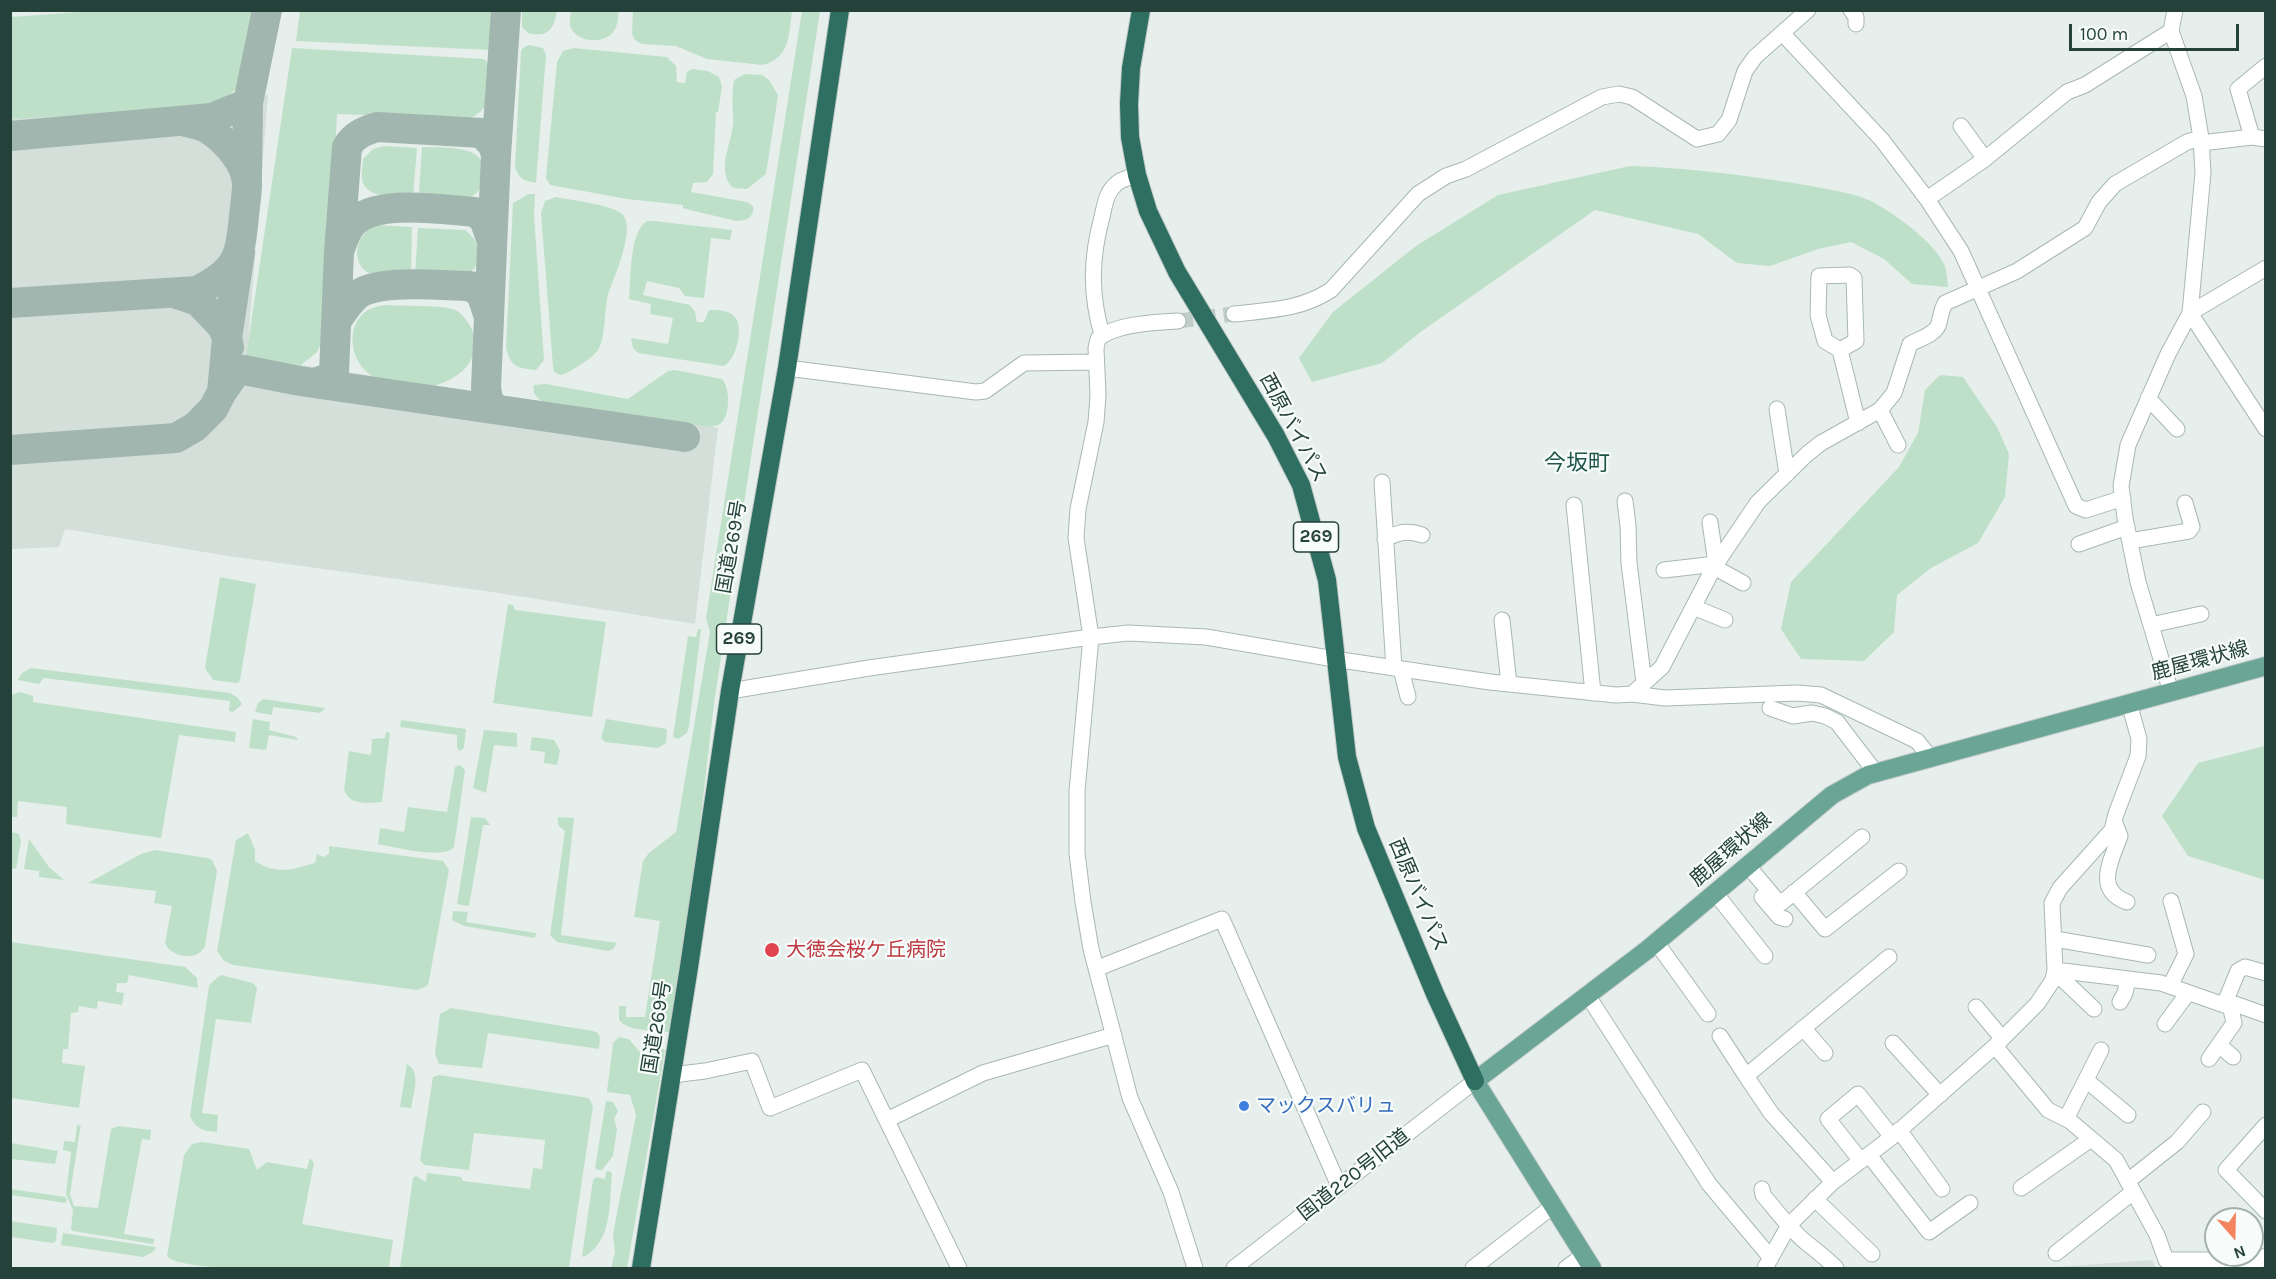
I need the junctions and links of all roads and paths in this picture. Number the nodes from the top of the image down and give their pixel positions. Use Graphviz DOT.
graph roads {
  1 [pos="840,10"];
  2 [pos="1141,10"];
  3 [pos="1808,10"];
  4 [pos="2175,10"];
  5 [pos="2171,31"];
  6 [pos="1784,33"];
  7 [pos="2265,66"];
  8 [pos="1961,126"];
  9 [pos="2259,138"];
  10 [pos="2201,140"];
  11 [pos="1985,159"];
  12 [pos="1137,174"];
  13 [pos="1927,199"];
  14 [pos="2265,268"];
  15 [pos="1977,289"];
  16 [pos="2190,313"];
  17 [pos="1234,314"];
  18 [pos="1178,321"];
  19 [pos="1102,335"];
  20 [pos="1840,350"];
  21 [pos="1096,362"];
  22 [pos="787,368"];
  23 [pos="2148,398"];
  24 [pos="1777,409"];
  25 [pos="1880,410"];
  26 [pos="1858,423"];
  27 [pos="2177,429"];
  28 [pos="2265,429"];
  29 [pos="1898,445"];
  30 [pos="1787,474"];
  31 [pos="1382,482"];
  32 [pos="2123,498"];
  33 [pos="1624,501"];
  34 [pos="2185,503"];
  35 [pos="1574,505"];
  36 [pos="1710,522"];
  37 [pos="2128,534"];
  38 [pos="1422,535"];
  39 [pos="1385,539"];
  40 [pos="2079,544"];
  41 [pos="1715,566"];
  42 [pos="1664,570"];
  43 [pos="1743,583"];
  44 [pos="1693,607"];
  45 [pos="2201,614"];
  46 [pos="1502,620"];
  47 [pos="1725,620"];
  48 [pos="2151,625"];
  49 [pos="1091,637"];
  50 [pos="1334,659"];
  51 [pos="2265,666"];
  52 [pos="1397,668"];
  53 [pos="1644,683"];
  54 [pos="1509,684"];
  55 [pos="730,691"];
  56 [pos="2171,692"];
  57 [pos="1593,693"];
  58 [pos="1632,694"];
  59 [pos="1408,698"];
  60 [pos="2129,704"];
  61 [pos="1770,708"];
  62 [pos="1931,758"];
  63 [pos="1876,773"];
  64 [pos="2114,821"];
  65 [pos="1862,837"];
  66 [pos="1745,869"];
  67 [pos="1899,871"];
  68 [pos="1794,892"];
  69 [pos="1716,894"];
  70 [pos="2171,901"];
  71 [pos="2127,902"];
  72 [pos="1785,919"];
  73 [pos="2055,939"];
  74 [pos="1656,942"];
  75 [pos="2148,955"];
  76 [pos="1765,956"];
  77 [pos="1889,957"];
  78 [pos="1098,968"];
  79 [pos="2055,971"];
  80 [pos="2265,973"];
  81 [pos="2128,979"];
  82 [pos="2170,986"];
  83 [pos="2187,993"];
  84 [pos="1588,996"];
  85 [pos="2120,1002"];
  86 [pos="2227,1005"];
  87 [pos="1976,1007"];
  88 [pos="2094,1009"];
  89 [pos="1708,1014"];
  90 [pos="2265,1015"];
  91 [pos="2165,1024"];
  92 [pos="1803,1028"];
  93 [pos="1114,1035"];
  94 [pos="1720,1036"];
  95 [pos="1999,1042"];
  96 [pos="1893,1043"];
  97 [pos="2219,1045"];
  98 [pos="2101,1050"];
  99 [pos="1825,1053"];
  100 [pos="2234,1057"];
  101 [pos="2209,1059"];
  102 [pos="672,1075"];
  103 [pos="1746,1076"];
  104 [pos="2086,1080"];
  105 [pos="1475,1081"];
  106 [pos="1940,1095"];
  107 [pos="2203,1112"];
  108 [pos="2128,1115"];
  109 [pos="2066,1119"];
  110 [pos="887,1120"];
  111 [pos="2265,1125"];
  112 [pos="1895,1133"];
  113 [pos="2091,1139"];
  114 [pos="1865,1158"];
  115 [pos="1833,1182"];
  116 [pos="1339,1186"];
  117 [pos="2131,1186"];
  118 [pos="2021,1188"];
  119 [pos="1942,1189"];
  120 [pos="1762,1190"];
  121 [pos="1815,1199"];
  122 [pos="1970,1203"];
  123 [pos="1553,1206"];
  124 [pos="2265,1210"];
  125 [pos="1789,1225"];
  126 [pos="2056,1253"];
  127 [pos="1872,1254"];
  128 [pos="2265,1256"];
  129 [pos="1588,1262"];
  130 [pos="1768,1263"];
  131 [pos="641,1269"];
  132 [pos="959,1269"];
  133 [pos="1195,1269"];
  134 [pos="1234,1269"];
  135 [pos="1473,1269"];
  136 [pos="1566,1269"];
  137 [pos="1836,1269"];
  1 -- 22 [label="highway, 国道269号 / 269"];
  2 -- 12 [label="highway, 西原バイパス / 269"];
  3 -- 6 [label="street"];
  4 -- 5 [label="street"];
  5 -- 10 [label="street"];
  5 -- 11 [label="street"];
  6 -- 13 [label="street"];
  6 -- 17 [label="street"];
  7 -- 9 [label="street"];
  8 -- 11 [label="street"];
  9 -- 10 [label="street"];
  10 -- 15 [label="street"];
  10 -- 16 [label="street"];
  11 -- 13 [label="street"];
  12 -- 19 [label="street"];
  12 -- 50 [label="highway, 西原バイパス / 269"];
  13 -- 15 [label="street"];
  14 -- 16 [label="street"];
  15 -- 25 [label="street"];
  15 -- 32 [label="street"];
  16 -- 23 [label="street"];
  16 -- 28 [label="street"];
  18 -- 19 [label="street"];
  19 -- 21 [label="street"];
  20 -- 20 [label="street"];
  20 -- 26 [label="street"];
  21 -- 22 [label="street"];
  21 -- 49 [label="street"];
  22 -- 55 [label="highway, 国道269号 / 269"];
  23 -- 27 [label="street"];
  23 -- 32 [label="street"];
  24 -- 30 [label="street"];
  25 -- 26 [label="street"];
  25 -- 29 [label="street"];
  26 -- 30 [label="street"];
  30 -- 41 [label="street"];
  31 -- 39 [label="street"];
  32 -- 37 [label="street"];
  33 -- 53 [label="street"];
  34 -- 37 [label="street"];
  35 -- 57 [label="street"];
  36 -- 41 [label="street"];
  37 -- 40 [label="street"];
  37 -- 48 [label="street"];
  38 -- 39 [label="street"];
  39 -- 52 [label="street"];
  41 -- 42 [label="street"];
  41 -- 43 [label="street"];
  41 -- 44 [label="street"];
  44 -- 47 [label="street"];
  44 -- 53 [label="street"];
  45 -- 48 [label="street"];
  46 -- 54 [label="street"];
  48 -- 56 [label="street"];
  49 -- 50 [label="street"];
  49 -- 55 [label="street"];
  49 -- 78 [label="street"];
  50 -- 52 [label="street"];
  50 -- 105 [label="highway, 西原バイパス / 269"];
  51 -- 56 [label="main road, 鹿屋環状線"];
  52 -- 54 [label="street"];
  52 -- 59 [label="street"];
  53 -- 58 [label="street"];
  54 -- 57 [label="street"];
  55 -- 102 [label="highway, 国道269号 / 269"];
  56 -- 60 [label="main road, 鹿屋環状線"];
  57 -- 58 [label="street"];
  58 -- 62 [label="street"];
  60 -- 62 [label="main road, 鹿屋環状線"];
  60 -- 64 [label="street"];
  61 -- 63 [label="street"];
  62 -- 63 [label="main road, 鹿屋環状線"];
  63 -- 66 [label="main road, 鹿屋環状線"];
  64 -- 71 [label="street"];
  64 -- 73 [label="street"];
  65 -- 68 [label="street"];
  66 -- 68 [label="street"];
  66 -- 69 [label="main road, 鹿屋環状線"];
  66 -- 72 [label="street"];
  67 -- 68 [label="street"];
  69 -- 74 [label="main road, 鹿屋環状線"];
  69 -- 76 [label="street"];
  70 -- 82 [label="street"];
  73 -- 75 [label="street"];
  73 -- 79 [label="street"];
  74 -- 84 [label="main road, 鹿屋環状線"];
  74 -- 89 [label="street"];
  77 -- 92 [label="street"];
  78 -- 93 [label="street"];
  78 -- 116 [label="street"];
  79 -- 81 [label="street"];
  79 -- 88 [label="street"];
  79 -- 95 [label="street"];
  80 -- 86 [label="street"];
  81 -- 82 [label="street"];
  81 -- 85 [label="street"];
  82 -- 83 [label="street"];
  83 -- 86 [label="street"];
  83 -- 91 [label="street"];
  84 -- 105 [label="main road, 鹿屋環状線"];
  84 -- 130 [label="street"];
  86 -- 90 [label="street"];
  86 -- 97 [label="street"];
  87 -- 95 [label="street"];
  92 -- 99 [label="street"];
  92 -- 103 [label="street"];
  93 -- 110 [label="street"];
  93 -- 133 [label="street"];
  94 -- 103 [label="street"];
  95 -- 106 [label="street"];
  95 -- 109 [label="street"];
  96 -- 106 [label="street"];
  97 -- 100 [label="street"];
  97 -- 101 [label="street"];
  98 -- 104 [label="street"];
  102 -- 110 [label="street"];
  102 -- 131 [label="highway, 国道269号 / 269"];
  103 -- 115 [label="street"];
  104 -- 108 [label="street"];
  104 -- 109 [label="street"];
  105 -- 116 [label="street, 国道220号旧道"];
  105 -- 123 [label="main road"];
  106 -- 112 [label="street"];
  107 -- 117 [label="street"];
  109 -- 113 [label="street"];
  110 -- 132 [label="street"];
  111 -- 124 [label="street"];
  112 -- 114 [label="street"];
  112 -- 114 [label="street"];
  112 -- 119 [label="street"];
  113 -- 117 [label="street"];
  113 -- 118 [label="street"];
  114 -- 115 [label="street"];
  114 -- 122 [label="street"];
  115 -- 121 [label="street"];
  116 -- 134 [label="street, 国道220号旧道"];
  117 -- 126 [label="street"];
  117 -- 128 [label="street"];
  120 -- 125 [label="street"];
  121 -- 125 [label="street"];
  121 -- 127 [label="street"];
  123 -- 129 [label="main road"];
  123 -- 135 [label="street"];
  125 -- 130 [label="street"];
  125 -- 137 [label="street"];
  129 -- 136 [label="street"];
}
